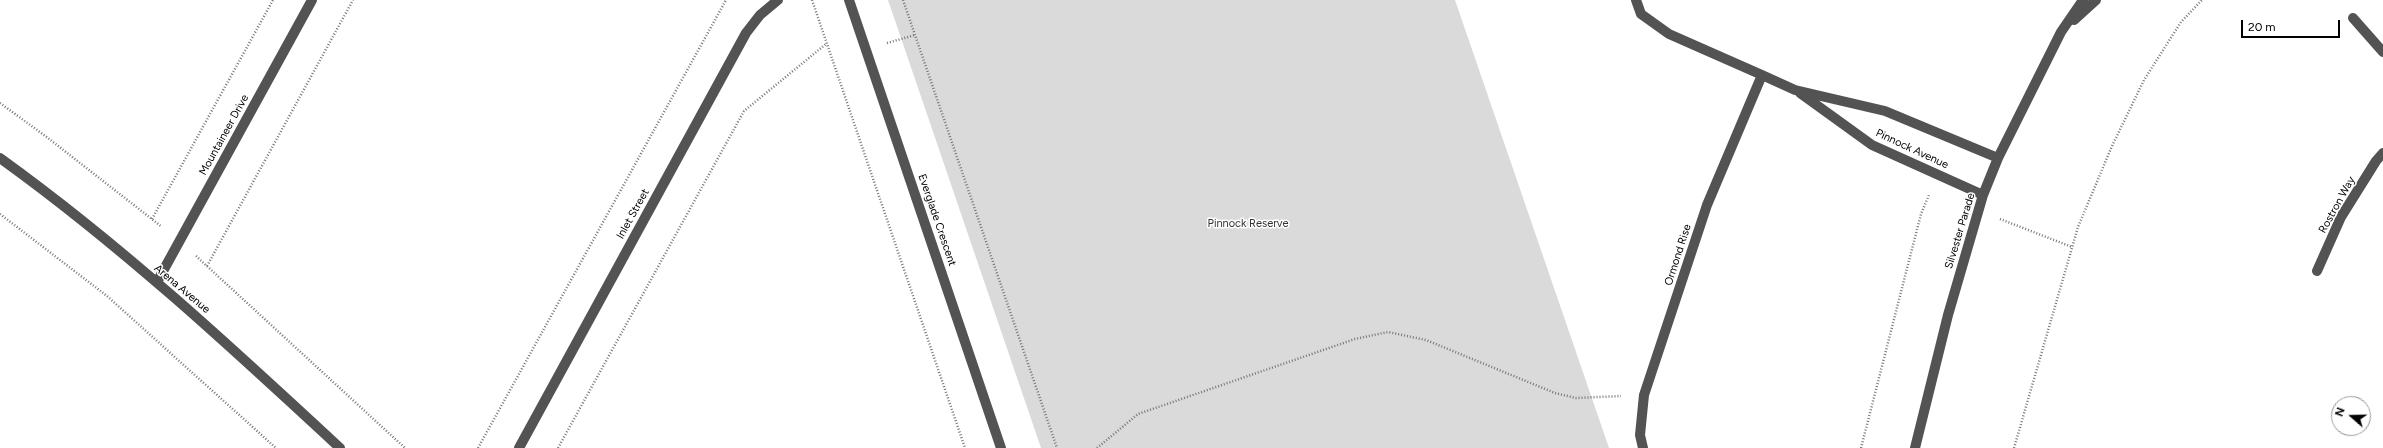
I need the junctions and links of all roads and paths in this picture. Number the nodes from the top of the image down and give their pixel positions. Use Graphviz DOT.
graph roads {
  1 [pos="273,0"];
  2 [pos="312,0"];
  3 [pos="353,0"];
  4 [pos="726,0"];
  5 [pos="778,0"];
  6 [pos="812,0"];
  7 [pos="849,0"];
  8 [pos="903,0"];
  9 [pos="1636,0"];
  10 [pos="2083,0"];
  11 [pos="2096,0"];
  12 [pos="2202,0"];
  13 [pos="2353,18"];
  14 [pos="2061,32"];
  15 [pos="915,35"];
  16 [pos="826,44"];
  17 [pos="866,50"];
  18 [pos="2383,52"];
  19 [pos="1762,75"];
  20 [pos="1795,90"];
  21 [pos="0,103"];
  22 [pos="2383,153"];
  23 [pos="0,158"];
  24 [pos="1998,158"];
  25 [pos="1937,174"];
  26 [pos="1983,195"];
  27 [pos="1978,210"];
  28 [pos="0,214"];
  29 [pos="152,219"];
  30 [pos="179,241"];
  31 [pos="2072,247"];
  32 [pos="207,266"];
  33 [pos="2317,271"];
  34 [pos="157,282"];
  35 [pos="1644,395"];
  36 [pos="276,448"];
  37 [pos="340,448"];
  38 [pos="405,448"];
  39 [pos="478,448"];
  40 [pos="519,448"];
  41 [pos="558,448"];
  42 [pos="965,448"];
  43 [pos="1001,448"];
  44 [pos="1057,448"];
  45 [pos="1098,448"];
  46 [pos="1643,448"];
  47 [pos="1861,448"];
  48 [pos="1915,448"];
  49 [pos="2014,448"];
  1 -- 29 [label="path"];
  2 -- 30 [label="street, Mountaineer Drive"];
  3 -- 32 [label="path"];
  4 -- 39 [label="path"];
  5 -- 40 [label="street, Inlet Street"];
  6 -- 16 [label="path"];
  7 -- 17 [label="street, Everglade Crescent"];
  8 -- 15 [label="path"];
  9 -- 19 [label="street, Pinnock Avenue"];
  10 -- 14 [label="street, Silvester Parade"];
  11 -- 14 [label="street, Silvester Parade"];
  12 -- 31 [label="path"];
  13 -- 18 [label="street"];
  14 -- 24 [label="street, Silvester Parade"];
  15 -- 17 [label="path"];
  15 -- 44 [label="path"];
  16 -- 41 [label="path"];
  16 -- 42 [label="path"];
  17 -- 43 [label="street, Everglade Crescent"];
  19 -- 20 [label="street, Pinnock Avenue"];
  19 -- 35 [label="street, Ormond Rise"];
  20 -- 24 [label="street, Pinnock Avenue"];
  20 -- 25 [label="street, Pinnock Avenue"];
  21 -- 29 [label="path"];
  22 -- 33 [label="street, Rostron Way"];
  23 -- 34 [label="street, Arena Avenue"];
  24 -- 26 [label="street, Silvester Parade"];
  25 -- 26 [label="street, Pinnock Avenue"];
  25 -- 47 [label="path"];
  26 -- 27 [label="street, Silvester Parade"];
  27 -- 31 [label="path"];
  27 -- 48 [label="street, Silvester Parade"];
  28 -- 36 [label="path"];
  29 -- 30 [label="path"];
  30 -- 32 [label="path"];
  30 -- 34 [label="street, Mountaineer Drive"];
  31 -- 49 [label="path"];
  32 -- 38 [label="path"];
  34 -- 37 [label="street, Arena Avenue"];
  35 -- 45 [label="path"];
  35 -- 46 [label="street, Ormond Rise"];
}
